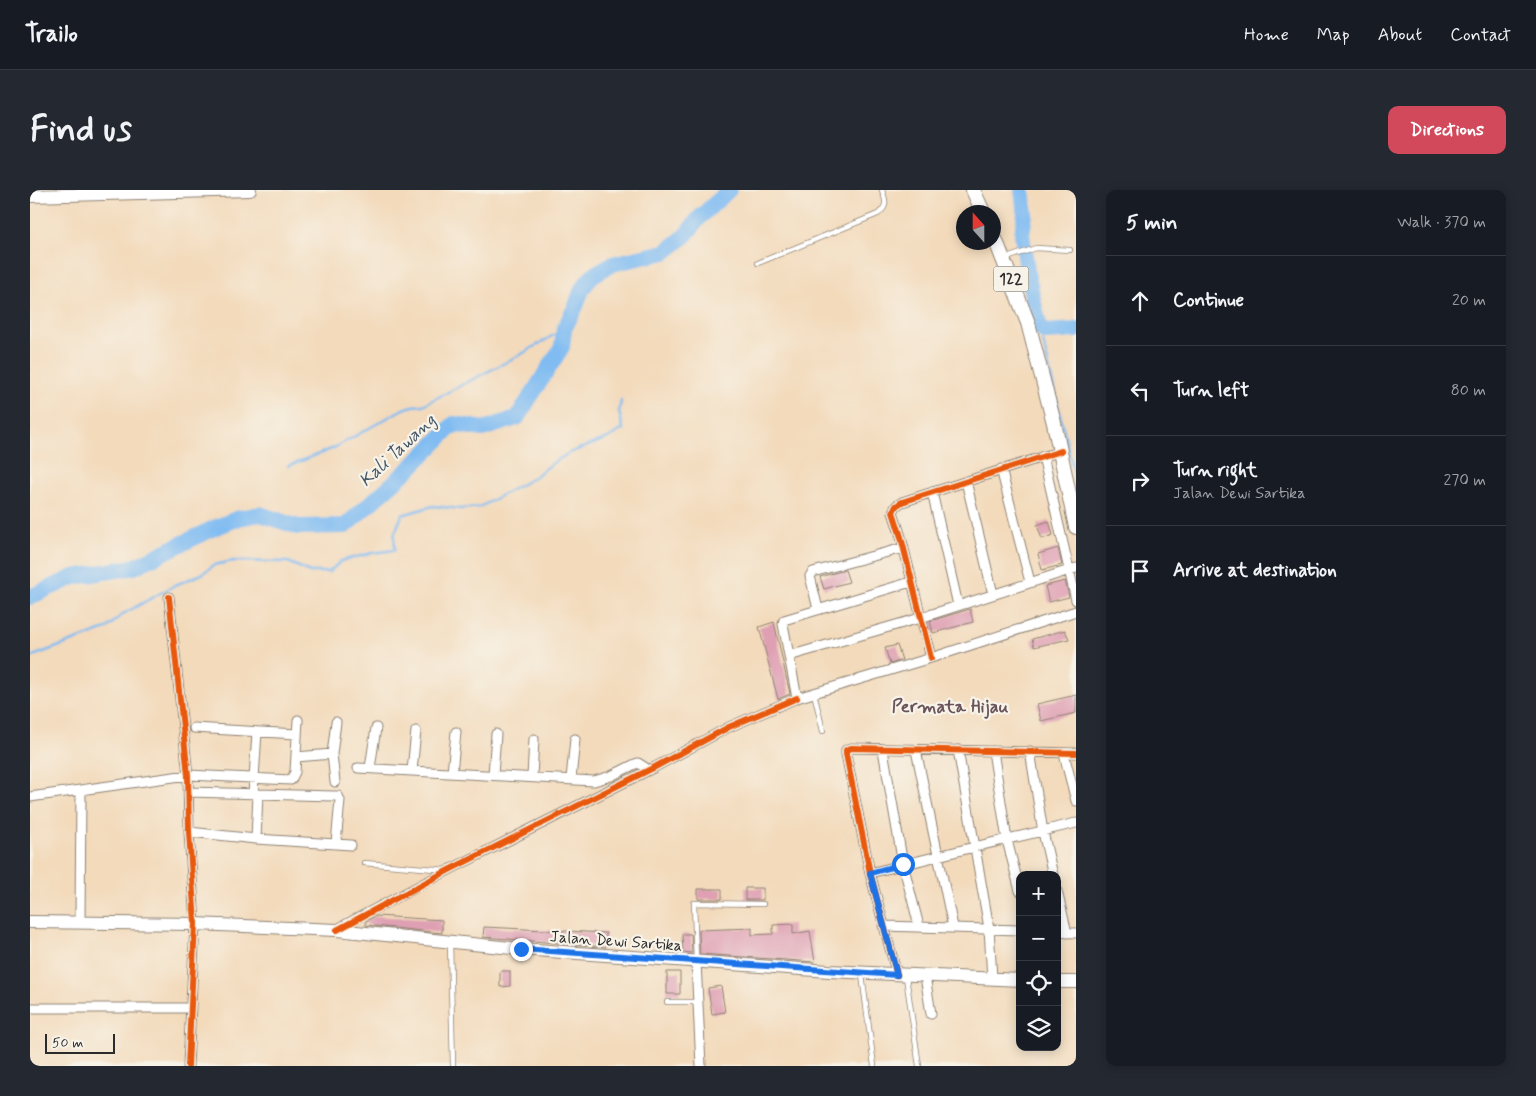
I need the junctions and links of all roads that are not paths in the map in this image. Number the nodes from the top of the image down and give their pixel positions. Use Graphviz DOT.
graph roads {
  1 [pos="250,190"];
  2 [pos="882,190"];
  3 [pos="973,190"];
  4 [pos="191,191"];
  5 [pos="30,196"];
  6 [pos="980,205"];
  7 [pos="1001,247"];
  8 [pos="1070,250"];
  9 [pos="1008,258"];
  10 [pos="758,262"];
  11 [pos="1061,451"];
  12 [pos="1043,456"];
  13 [pos="1001,469"];
  14 [pos="966,480"];
  15 [pos="932,492"];
  16 [pos="1076,527"];
  17 [pos="903,548"];
  18 [pos="1072,569"];
  19 [pos="911,582"];
  20 [pos="1030,582"];
  21 [pos="993,594"];
  22 [pos="169,597"];
  23 [pos="1076,600"];
  24 [pos="958,605"];
  25 [pos="818,609"];
  26 [pos="1076,612"];
  27 [pos="920,618"];
  28 [pos="789,656"];
  29 [pos="931,658"];
  30 [pos="814,693"];
  31 [pos="797,698"];
  32 [pos="298,720"];
  33 [pos="336,722"];
  34 [pos="194,728"];
  35 [pos="376,728"];
  36 [pos="416,731"];
  37 [pos="823,731"];
  38 [pos="257,732"];
  39 [pos="456,732"];
  40 [pos="297,734"];
  41 [pos="496,734"];
  42 [pos="534,739"];
  43 [pos="575,739"];
  44 [pos="883,750"];
  45 [pos="916,750"];
  46 [pos="958,750"];
  47 [pos="992,750"];
  48 [pos="1030,751"];
  49 [pos="1076,753"];
  50 [pos="332,754"];
  51 [pos="1064,754"];
  52 [pos="296,757"];
  53 [pos="358,768"];
  54 [pos="370,768"];
  55 [pos="649,770"];
  56 [pos="412,771"];
  57 [pos="452,773"];
  58 [pos="493,775"];
  59 [pos="188,776"];
  60 [pos="532,777"];
  61 [pos="254,778"];
  62 [pos="572,779"];
  63 [pos="335,782"];
  64 [pos="81,791"];
  65 [pos="189,792"];
  66 [pos="256,794"];
  67 [pos="30,797"];
  68 [pos="1076,801"];
  69 [pos="1076,823"];
  70 [pos="189,832"];
  71 [pos="1043,832"];
  72 [pos="256,839"];
  73 [pos="1007,840"];
  74 [pos="336,844"];
  75 [pos="352,845"];
  76 [pos="974,846"];
  77 [pos="938,856"];
  78 [pos="364,862"];
  79 [pos="903,864"];
  80 [pos="448,870"];
  81 [pos="1052,871"];
  82 [pos="870,873"];
  83 [pos="1016,875"];
  84 [pos="1061,902"];
  85 [pos="763,904"];
  86 [pos="30,922"];
  87 [pos="80,922"];
  88 [pos="195,924"];
  89 [pos="883,926"];
  90 [pos="919,926"];
  91 [pos="953,927"];
  92 [pos="989,928"];
  93 [pos="337,930"];
  94 [pos="1016,930"];
  95 [pos="1072,933"];
  96 [pos="450,942"];
  97 [pos="696,962"];
  98 [pos="862,973"];
  99 [pos="902,975"];
  100 [pos="925,976"];
  101 [pos="992,979"];
  102 [pos="1016,980"];
  103 [pos="1061,982"];
  104 [pos="1076,982"];
  105 [pos="667,1002"];
  106 [pos="698,1002"];
  107 [pos="30,1008"];
  108 [pos="191,1008"];
  109 [pos="930,1014"];
  110 [pos="188,1066"];
  111 [pos="453,1066"];
  112 [pos="701,1066"];
  113 [pos="874,1066"];
  114 [pos="919,1066"];
  1 -- 4 [label="main road"];
  2 -- 10 [label="lane"];
  3 -- 6 [label="main road"];
  4 -- 5 [label="main road"];
  7 -- 9 [label="main road, 122"];
  8 -- 9 [label="lane"];
  9 -- 11 [label="main road, 122"];
  11 -- 12 [label="street"];
  11 -- 16 [label="main road, 122"];
  12 -- 13 [label="street"];
  12 -- 18 [label="street"];
  13 -- 14 [label="street"];
  13 -- 20 [label="street"];
  14 -- 15 [label="street"];
  14 -- 21 [label="street"];
  15 -- 17 [label="street"];
  15 -- 24 [label="street"];
  17 -- 19 [label="street"];
  17 -- 25 [label="street"];
  18 -- 20 [label="street"];
  18 -- 23 [label="street"];
  19 -- 25 [label="street"];
  19 -- 27 [label="street"];
  20 -- 21 [label="street"];
  21 -- 24 [label="street"];
  22 -- 59 [label="street"];
  24 -- 27 [label="street"];
  25 -- 28 [label="street"];
  26 -- 29 [label="street"];
  27 -- 28 [label="street"];
  27 -- 29 [label="street"];
  28 -- 31 [label="street"];
  29 -- 30 [label="street"];
  30 -- 31 [label="street"];
  30 -- 37 [label="lane"];
  31 -- 55 [label="street"];
  32 -- 40 [label="street"];
  33 -- 50 [label="street"];
  34 -- 38 [label="street"];
  35 -- 54 [label="street"];
  36 -- 56 [label="street"];
  38 -- 40 [label="street"];
  38 -- 61 [label="street"];
  39 -- 57 [label="street"];
  40 -- 52 [label="street"];
  41 -- 58 [label="street"];
  42 -- 60 [label="street"];
  43 -- 62 [label="street"];
  44 -- 45 [label="street"];
  44 -- 79 [label="street"];
  44 -- 82 [label="street"];
  45 -- 46 [label="street"];
  45 -- 77 [label="street"];
  46 -- 47 [label="street"];
  46 -- 76 [label="street"];
  47 -- 48 [label="street"];
  47 -- 73 [label="street"];
  48 -- 51 [label="street"];
  48 -- 71 [label="street"];
  49 -- 51 [label="street"];
  50 -- 52 [label="street"];
  50 -- 63 [label="street"];
  51 -- 68 [label="street"];
  52 -- 61 [label="street"];
  53 -- 54 [label="street"];
  54 -- 56 [label="street"];
  55 -- 62 [label="street"];
  55 -- 80 [label="street"];
  56 -- 57 [label="street"];
  57 -- 58 [label="street"];
  58 -- 60 [label="street"];
  59 -- 61 [label="street"];
  59 -- 64 [label="street"];
  59 -- 65 [label="street"];
  60 -- 62 [label="street"];
  61 -- 66 [label="street"];
  64 -- 67 [label="street"];
  64 -- 87 [label="street"];
  65 -- 66 [label="street"];
  65 -- 70 [label="street"];
  66 -- 72 [label="street"];
  66 -- 74 [label="street"];
  69 -- 71 [label="street"];
  70 -- 72 [label="street"];
  70 -- 88 [label="street"];
  71 -- 73 [label="street"];
  71 -- 81 [label="street"];
  72 -- 74 [label="street"];
  73 -- 76 [label="street"];
  73 -- 83 [label="street"];
  74 -- 75 [label="street"];
  76 -- 77 [label="street"];
  76 -- 92 [label="street"];
  77 -- 79 [label="street"];
  77 -- 91 [label="street"];
  78 -- 80 [label="lane"];
  79 -- 82 [label="street"];
  79 -- 90 [label="street"];
  80 -- 93 [label="street"];
  82 -- 89 [label="street"];
  84 -- 95 [label="street"];
  85 -- 97 [label="lane"];
  86 -- 87 [label="main road, Jalan Dewi Sartika"];
  87 -- 88 [label="main road, Jalan Dewi Sartika"];
  88 -- 93 [label="main road, Jalan Dewi Sartika"];
  88 -- 108 [label="street"];
  89 -- 90 [label="street"];
  89 -- 99 [label="street"];
  90 -- 91 [label="street"];
  91 -- 92 [label="street"];
  92 -- 94 [label="street"];
  92 -- 101 [label="street"];
  93 -- 96 [label="main road, Jalan Dewi Sartika"];
  96 -- 97 [label="main road, Jalan Dewi Sartika"];
  96 -- 111 [label="lane"];
  97 -- 98 [label="main road, Jalan Dewi Sartika"];
  97 -- 106 [label="street"];
  98 -- 99 [label="main road, Jalan Dewi Sartika"];
  98 -- 113 [label="lane"];
  99 -- 100 [label="main road, Jalan Dewi Sartika"];
  99 -- 114 [label="lane"];
  100 -- 101 [label="main road, Jalan Dewi Sartika"];
  100 -- 109 [label="street"];
  101 -- 102 [label="main road, Jalan Dewi Sartika"];
  103 -- 104 [label="main road"];
  105 -- 106 [label="lane"];
  106 -- 112 [label="street"];
  107 -- 108 [label="street"];
  108 -- 110 [label="street"];
}
